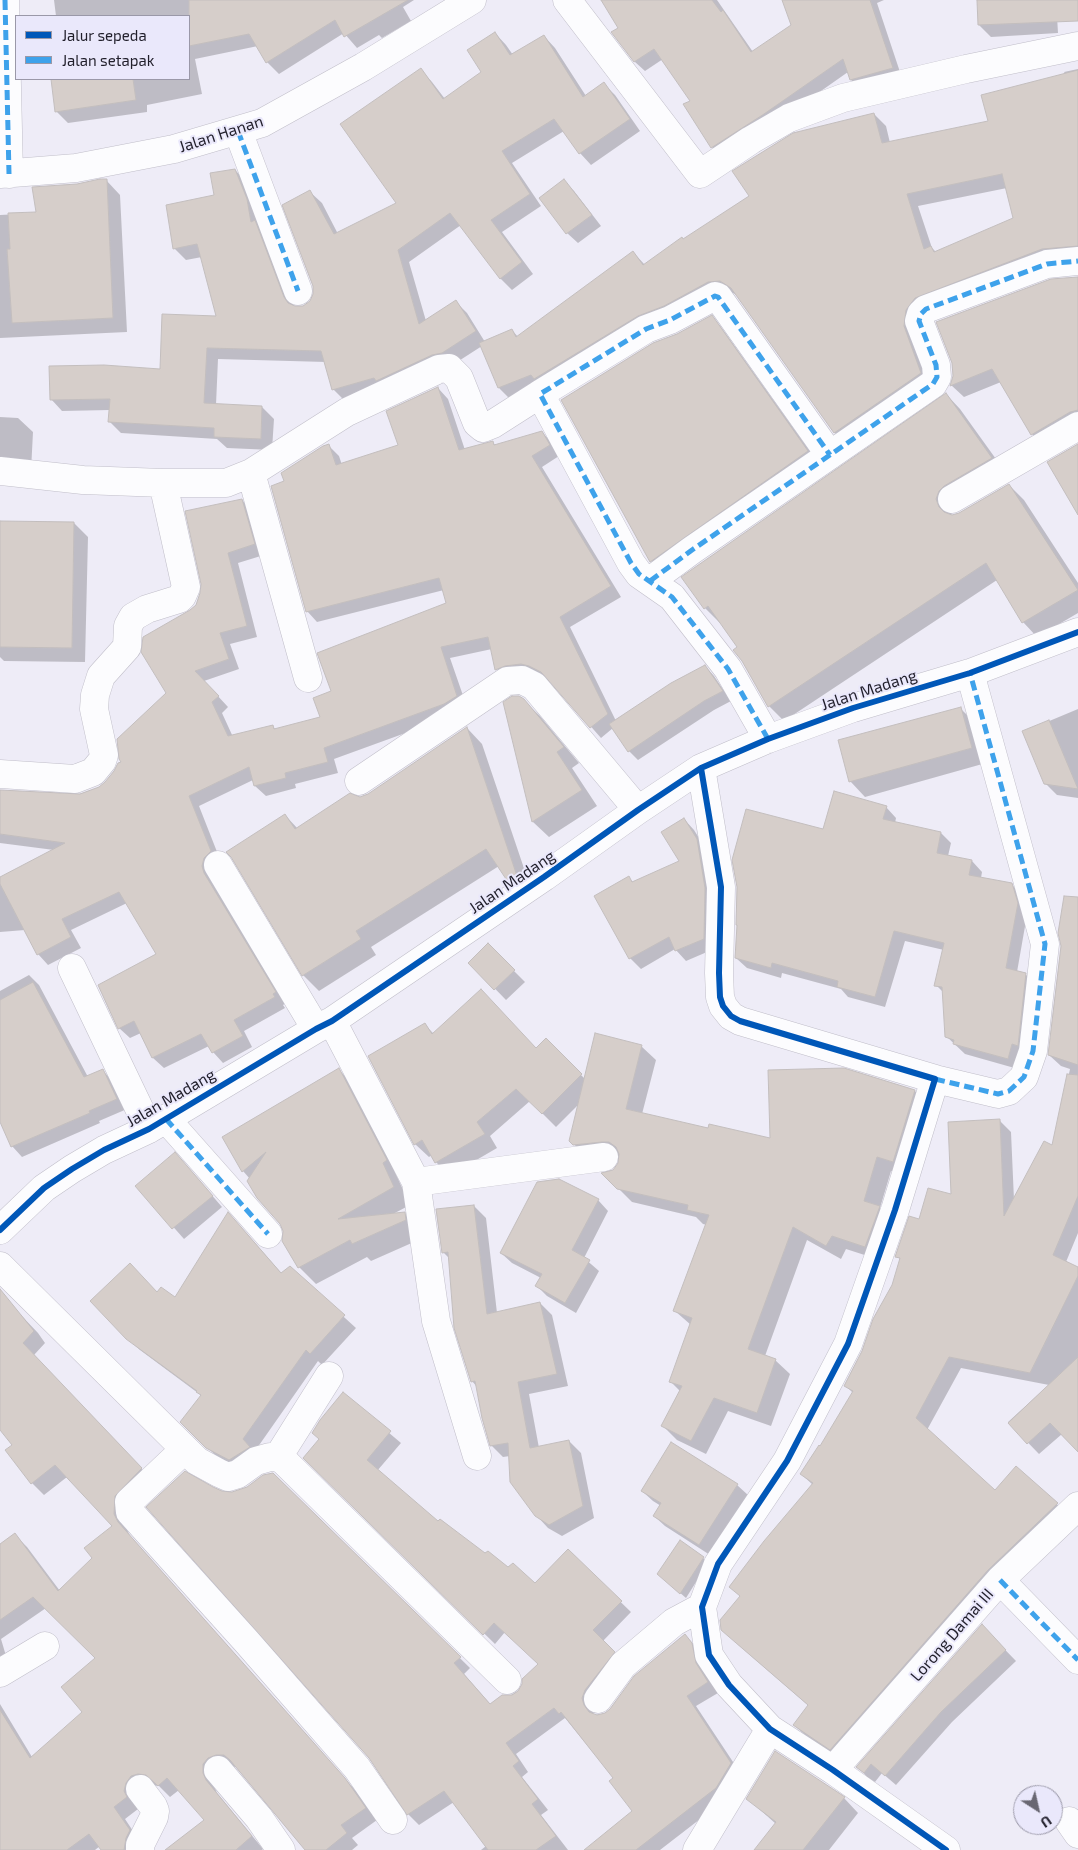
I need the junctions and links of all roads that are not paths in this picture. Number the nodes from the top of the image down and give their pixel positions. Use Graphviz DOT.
graph roads {
  1 [pos="5,0"];
  2 [pos="472,0"];
  3 [pos="567,0"];
  4 [pos="1078,46"];
  5 [pos="238,131"];
  6 [pos="4,174"];
  7 [pos="1078,262"];
  8 [pos="298,291"];
  9 [pos="540,394"];
  10 [pos="1078,426"];
  11 [pos="830,455"];
  12 [pos="0,471"];
  13 [pos="251,473"];
  14 [pos="163,484"];
  15 [pos="952,498"];
  16 [pos="650,582"];
  17 [pos="1078,632"];
  18 [pos="970,673"];
  19 [pos="308,678"];
  20 [pos="768,739"];
  21 [pos="701,768"];
  22 [pos="0,774"];
  23 [pos="359,781"];
  24 [pos="638,810"];
  25 [pos="218,865"];
  26 [pos="72,968"];
  27 [pos="324,1025"];
  28 [pos="935,1079"];
  29 [pos="158,1124"];
  30 [pos="604,1157"];
  31 [pos="416,1182"];
  32 [pos="0,1230"];
  33 [pos="268,1234"];
  34 [pos="0,1266"];
  35 [pos="329,1376"];
  36 [pos="184,1449"];
  37 [pos="477,1456"];
  38 [pos="278,1457"];
  39 [pos="1078,1506"];
  40 [pos="1000,1580"];
  41 [pos="702,1607"];
  42 [pos="45,1646"];
  43 [pos="1078,1660"];
  44 [pos="0,1673"];
  45 [pos="507,1680"];
  46 [pos="598,1698"];
  47 [pos="770,1729"];
  48 [pos="218,1770"];
  49 [pos="833,1770"];
  50 [pos="140,1789"];
  51 [pos="394,1820"];
  52 [pos="140,1850"];
  53 [pos="281,1850"];
  54 [pos="697,1850"];
  55 [pos="946,1850"];
  1 -- 6 [label="street"];
  2 -- 5 [label="street, Jalan Hanan"];
  3 -- 4 [label="street"];
  5 -- 6 [label="street, Jalan Hanan"];
  5 -- 8 [label="street"];
  7 -- 11 [label="street"];
  9 -- 11 [label="street"];
  9 -- 13 [label="street"];
  9 -- 16 [label="street"];
  10 -- 15 [label="street"];
  11 -- 16 [label="street"];
  12 -- 14 [label="street"];
  13 -- 14 [label="street"];
  13 -- 19 [label="street"];
  14 -- 22 [label="street"];
  16 -- 20 [label="street"];
  17 -- 18 [label="street, Jalan Madang"];
  18 -- 20 [label="street, Jalan Madang"];
  18 -- 28 [label="street"];
  20 -- 21 [label="street, Jalan Madang"];
  21 -- 24 [label="street, Jalan Madang"];
  21 -- 28 [label="street"];
  23 -- 24 [label="street"];
  24 -- 27 [label="street, Jalan Madang"];
  25 -- 27 [label="street"];
  26 -- 29 [label="street"];
  27 -- 29 [label="street, Jalan Madang"];
  27 -- 31 [label="street"];
  28 -- 41 [label="street"];
  29 -- 32 [label="street, Jalan Madang"];
  29 -- 33 [label="street"];
  30 -- 31 [label="street"];
  31 -- 37 [label="street"];
  34 -- 36 [label="street"];
  35 -- 38 [label="street"];
  36 -- 38 [label="street"];
  36 -- 51 [label="street"];
  38 -- 45 [label="street"];
  39 -- 40 [label="street, Lorong Damai III"];
  40 -- 43 [label="street"];
  40 -- 49 [label="street, Lorong Damai III"];
  41 -- 46 [label="street"];
  41 -- 47 [label="street"];
  42 -- 44 [label="street"];
  47 -- 49 [label="street"];
  47 -- 54 [label="street"];
  48 -- 53 [label="street"];
  49 -- 55 [label="street"];
  50 -- 52 [label="street"];
}
